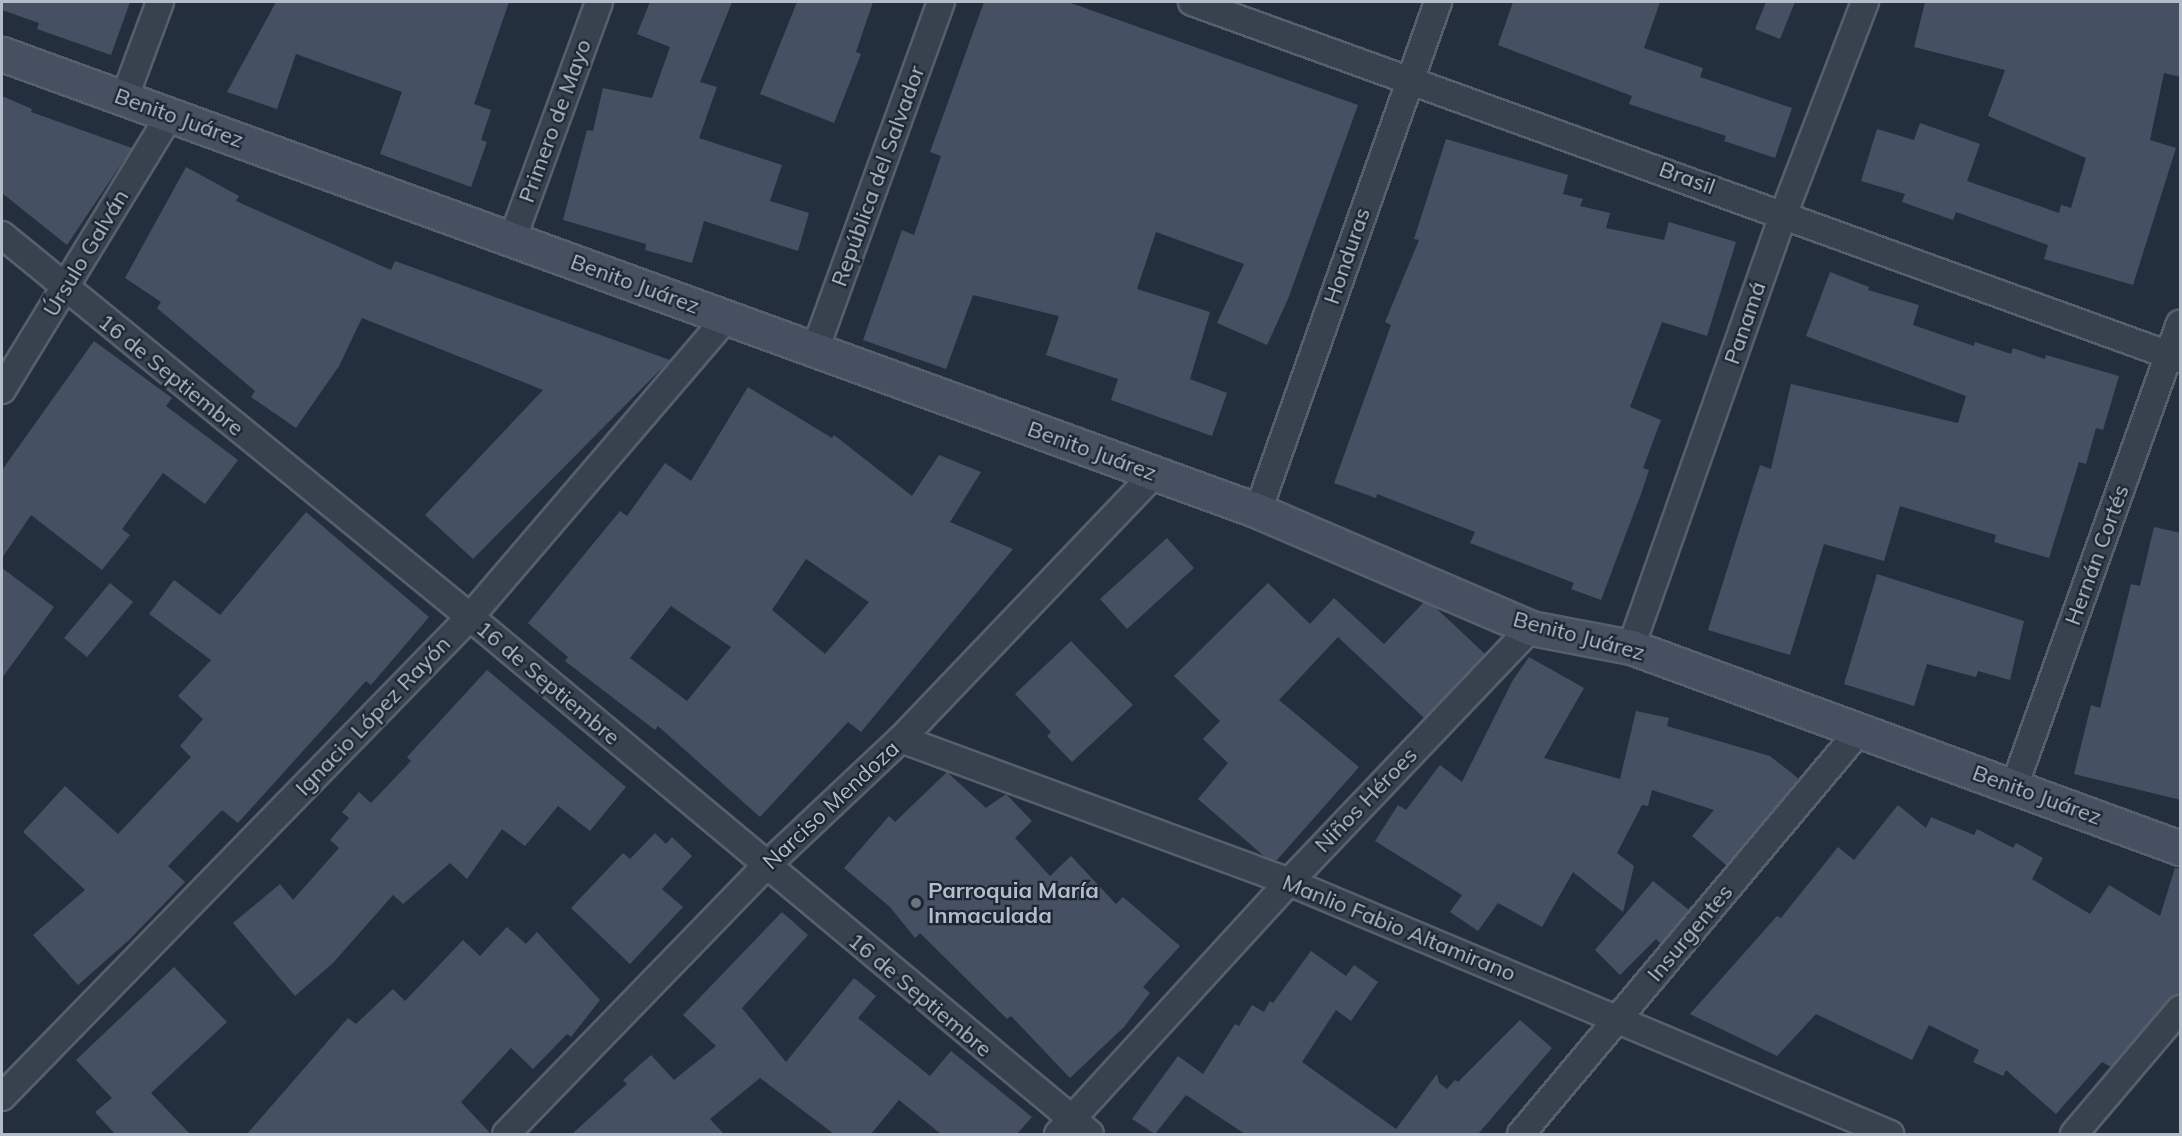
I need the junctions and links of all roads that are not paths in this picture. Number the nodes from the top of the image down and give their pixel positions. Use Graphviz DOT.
graph roads {
  1 [pos="160,2"];
  2 [pos="598,2"];
  3 [pos="941,2"];
  4 [pos="1192,2"];
  5 [pos="1438,2"];
  6 [pos="1865,2"];
  7 [pos="2,54"];
  8 [pos="1408,77"];
  9 [pos="124,99"];
  10 [pos="170,115"];
  11 [pos="1784,213"];
  12 [pos="2,235"];
  13 [pos="512,240"];
  14 [pos="65,289"];
  15 [pos="726,318"];
  16 [pos="2181,324"];
  17 [pos="815,350"];
  18 [pos="2175,357"];
  19 [pos="2,390"];
  20 [pos="1154,474"];
  21 [pos="1258,511"];
  22 [pos="470,617"];
  23 [pos="1531,628"];
  24 [pos="1631,647"];
  25 [pos="1859,730"];
  26 [pos="902,739"];
  27 [pos="2014,787"];
  28 [pos="2181,848"];
  29 [pos="766,866"];
  30 [pos="1288,882"];
  31 [pos="2181,1009"];
  32 [pos="1619,1018"];
  33 [pos="2,1096"];
  34 [pos="1073,1130"];
  35 [pos="506,1134"];
  36 [pos="1521,1134"];
  37 [pos="1890,1134"];
  38 [pos="2074,1134"];
  1 -- 9 [label="street"];
  2 -- 13 [label="street, Primero de Mayo"];
  3 -- 17 [label="street, República del Salvador"];
  4 -- 8 [label="street, Brasil"];
  5 -- 8 [label="street, Honduras"];
  6 -- 11 [label="street, Panamá"];
  7 -- 9 [label="street, Benito Juárez"];
  8 -- 11 [label="street, Brasil"];
  8 -- 21 [label="street, Honduras"];
  9 -- 10 [label="street, Benito Juárez"];
  10 -- 13 [label="street, Benito Juárez"];
  10 -- 14 [label="street, Úrsulo Galván"];
  11 -- 18 [label="street, Brasil"];
  11 -- 24 [label="street, Panamá"];
  12 -- 14 [label="street, 16 de Septiembre"];
  13 -- 15 [label="street, Benito Juárez"];
  14 -- 19 [label="street, Úrsulo Galván"];
  14 -- 22 [label="street, 16 de Septiembre"];
  15 -- 17 [label="street, Benito Juárez"];
  15 -- 22 [label="street, Ignacio López Rayón"];
  16 -- 18 [label="street, Hernán Cortés"];
  17 -- 20 [label="street, Benito Juárez"];
  18 -- 27 [label="street, Hernán Cortés"];
  20 -- 21 [label="street, Benito Juárez"];
  20 -- 26 [label="street, Narciso Mendoza"];
  21 -- 23 [label="street, Benito Juárez"];
  22 -- 29 [label="street, 16 de Septiembre"];
  22 -- 33 [label="street, Ignacio López Rayón"];
  23 -- 24 [label="street, Benito Juárez"];
  23 -- 30 [label="street, Niños Héroes"];
  24 -- 25 [label="street, Benito Juárez"];
  25 -- 27 [label="street, Benito Juárez"];
  25 -- 32 [label="street, Insurgentes"];
  26 -- 29 [label="street, Narciso Mendoza"];
  26 -- 30 [label="street, Manlio Fabio Altamirano"];
  27 -- 28 [label="street, Benito Juárez"];
  29 -- 34 [label="street, 16 de Septiembre"];
  29 -- 35 [label="street, Narciso Mendoza"];
  30 -- 32 [label="street, Manlio Fabio Altamirano"];
  30 -- 34 [label="street, Niños Héroes"];
  31 -- 38 [label="street"];
  32 -- 36 [label="street, Insurgentes"];
  32 -- 37 [label="street, Manlio Fabio Altamirano"];
}
